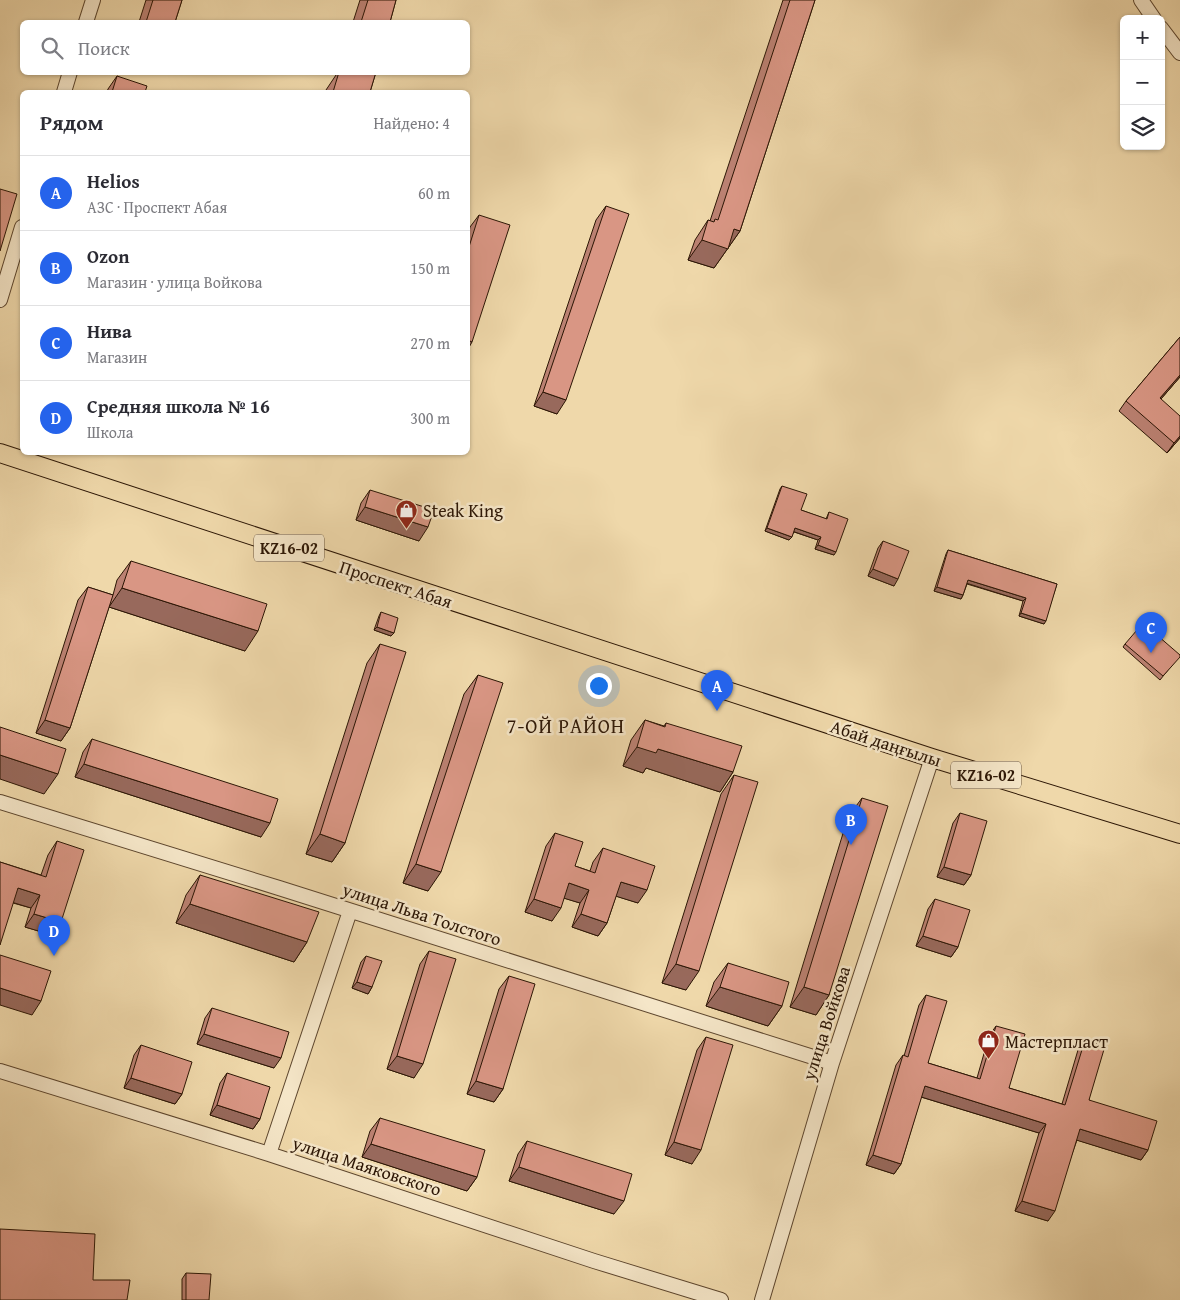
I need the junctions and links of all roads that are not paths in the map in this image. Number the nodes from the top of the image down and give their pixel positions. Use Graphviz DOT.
graph roads {
  1 [pos="93,0"];
  2 [pos="1141,0"];
  3 [pos="1151,15"];
  4 [pos="87,20"];
  5 [pos="1165,33"];
  6 [pos="1180,53"];
  7 [pos="69,75"];
  8 [pos="65,90"];
  9 [pos="20,234"];
  10 [pos="0,300"];
  11 [pos="0,453"];
  12 [pos="793,713"];
  13 [pos="932,758"];
  14 [pos="0,802"];
  15 [pos="1180,834"];
  16 [pos="350,910"];
  17 [pos="832,1063"];
  18 [pos="0,1071"];
  19 [pos="270,1154"];
  20 [pos="721,1300"];
  21 [pos="762,1300"];
  1 -- 4 [label="street"];
  2 -- 3 [label="street"];
  5 -- 6 [label="street"];
  7 -- 8 [label="street"];
  9 -- 10 [label="street"];
  11 -- 12 [label="main road, Проспект Абая / KZ16-02"];
  12 -- 13 [label="main road, Абай даңғылы / KZ16-02"];
  13 -- 15 [label="main road, Абай даңғылы / KZ16-02"];
  13 -- 17 [label="street, улица Войкова"];
  14 -- 16 [label="street, улица Льва Толстого"];
  16 -- 17 [label="street, улица Льва Толстого"];
  16 -- 19 [label="street"];
  17 -- 21 [label="street, улица Войкова"];
  18 -- 19 [label="street, улица Маяковского"];
  19 -- 20 [label="street, улица Маяковского"];
}
